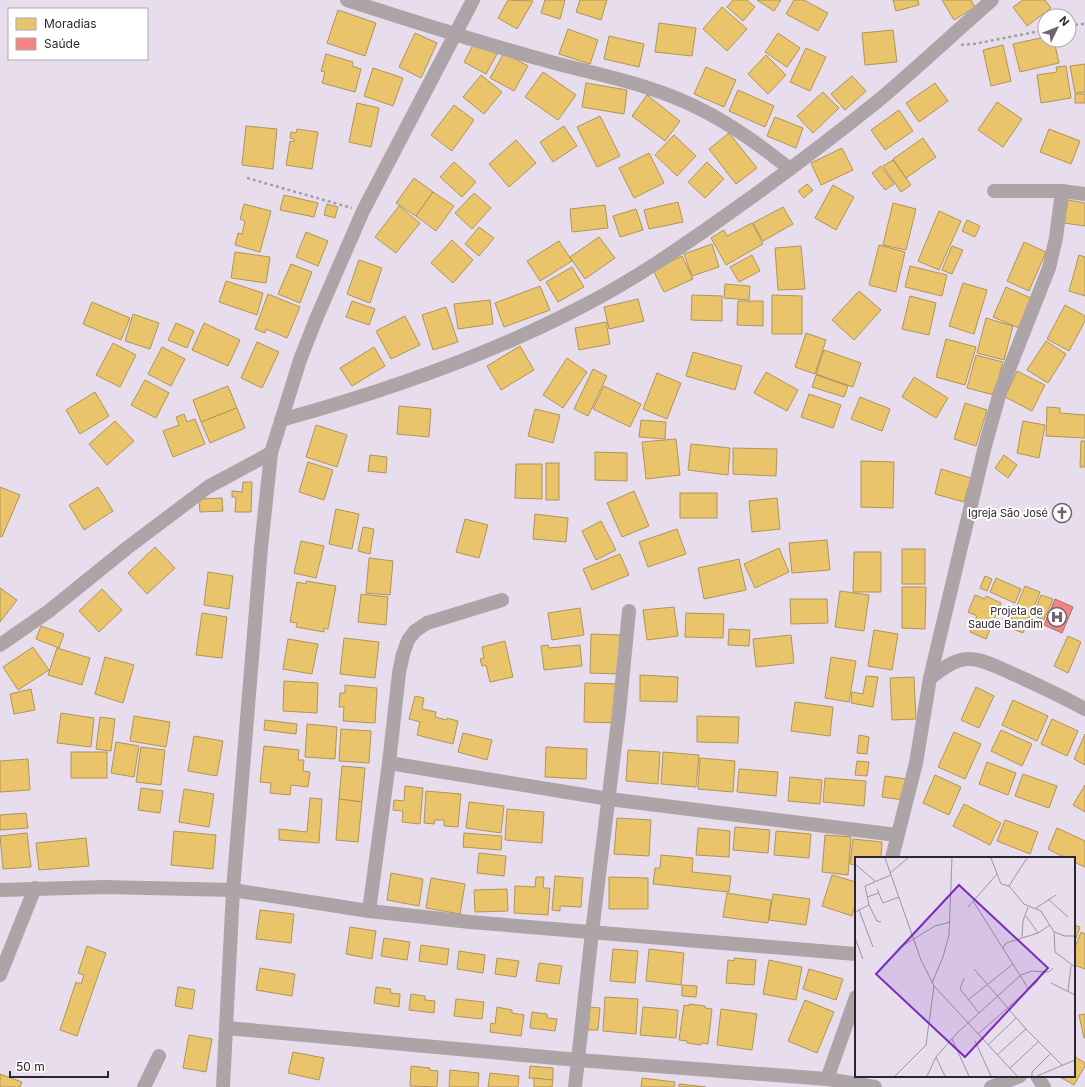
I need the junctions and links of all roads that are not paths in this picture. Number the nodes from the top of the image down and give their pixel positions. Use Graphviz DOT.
graph roads {
  1 [pos="347,0"];
  2 [pos="473,0"];
  3 [pos="992,0"];
  4 [pos="456,35"];
  5 [pos="790,169"];
  6 [pos="994,191"];
  7 [pos="1062,191"];
  8 [pos="1085,194"];
  9 [pos="281,420"];
  10 [pos="271,453"];
  11 [pos="502,600"];
  12 [pos="629,611"];
  13 [pos="0,645"];
  14 [pos="930,678"];
  15 [pos="1085,709"];
  16 [pos="389,763"];
  17 [pos="609,799"];
  18 [pos="898,835"];
  19 [pos="892,857"];
  20 [pos="36,888"];
  21 [pos="0,890"];
  22 [pos="233,890"];
  23 [pos="369,910"];
  24 [pos="592,932"];
  25 [pos="855,954"];
  26 [pos="0,975"];
  27 [pos="855,1000"];
  28 [pos="227,1028"];
  29 [pos="159,1056"];
  30 [pos="578,1060"];
  31 [pos="1017,1077"];
  32 [pos="1038,1077"];
  33 [pos="827,1079"];
  34 [pos="144,1087"];
  35 [pos="223,1087"];
  36 [pos="575,1087"];
  37 [pos="875,1087"];
  38 [pos="991,1087"];
  39 [pos="1044,1087"];
  1 -- 4 [label="street"];
  2 -- 4 [label="street"];
  3 -- 5 [label="street"];
  4 -- 5 [label="street"];
  4 -- 9 [label="street"];
  5 -- 9 [label="street"];
  6 -- 7 [label="street"];
  7 -- 8 [label="street"];
  7 -- 14 [label="street"];
  9 -- 10 [label="street"];
  10 -- 13 [label="street"];
  10 -- 22 [label="street"];
  11 -- 16 [label="street"];
  12 -- 17 [label="street"];
  14 -- 15 [label="street"];
  14 -- 18 [label="street"];
  16 -- 17 [label="street"];
  16 -- 23 [label="street"];
  17 -- 18 [label="street"];
  17 -- 24 [label="street"];
  18 -- 19 [label="street"];
  20 -- 21 [label="street"];
  20 -- 22 [label="street"];
  20 -- 26 [label="street"];
  22 -- 23 [label="street"];
  22 -- 28 [label="street"];
  23 -- 24 [label="street"];
  24 -- 25 [label="street"];
  24 -- 30 [label="street"];
  27 -- 33 [label="street"];
  28 -- 30 [label="street"];
  28 -- 35 [label="street"];
  29 -- 34 [label="street"];
  30 -- 33 [label="street"];
  30 -- 36 [label="street"];
  31 -- 38 [label="street"];
  32 -- 39 [label="street"];
  33 -- 37 [label="street"];
}
